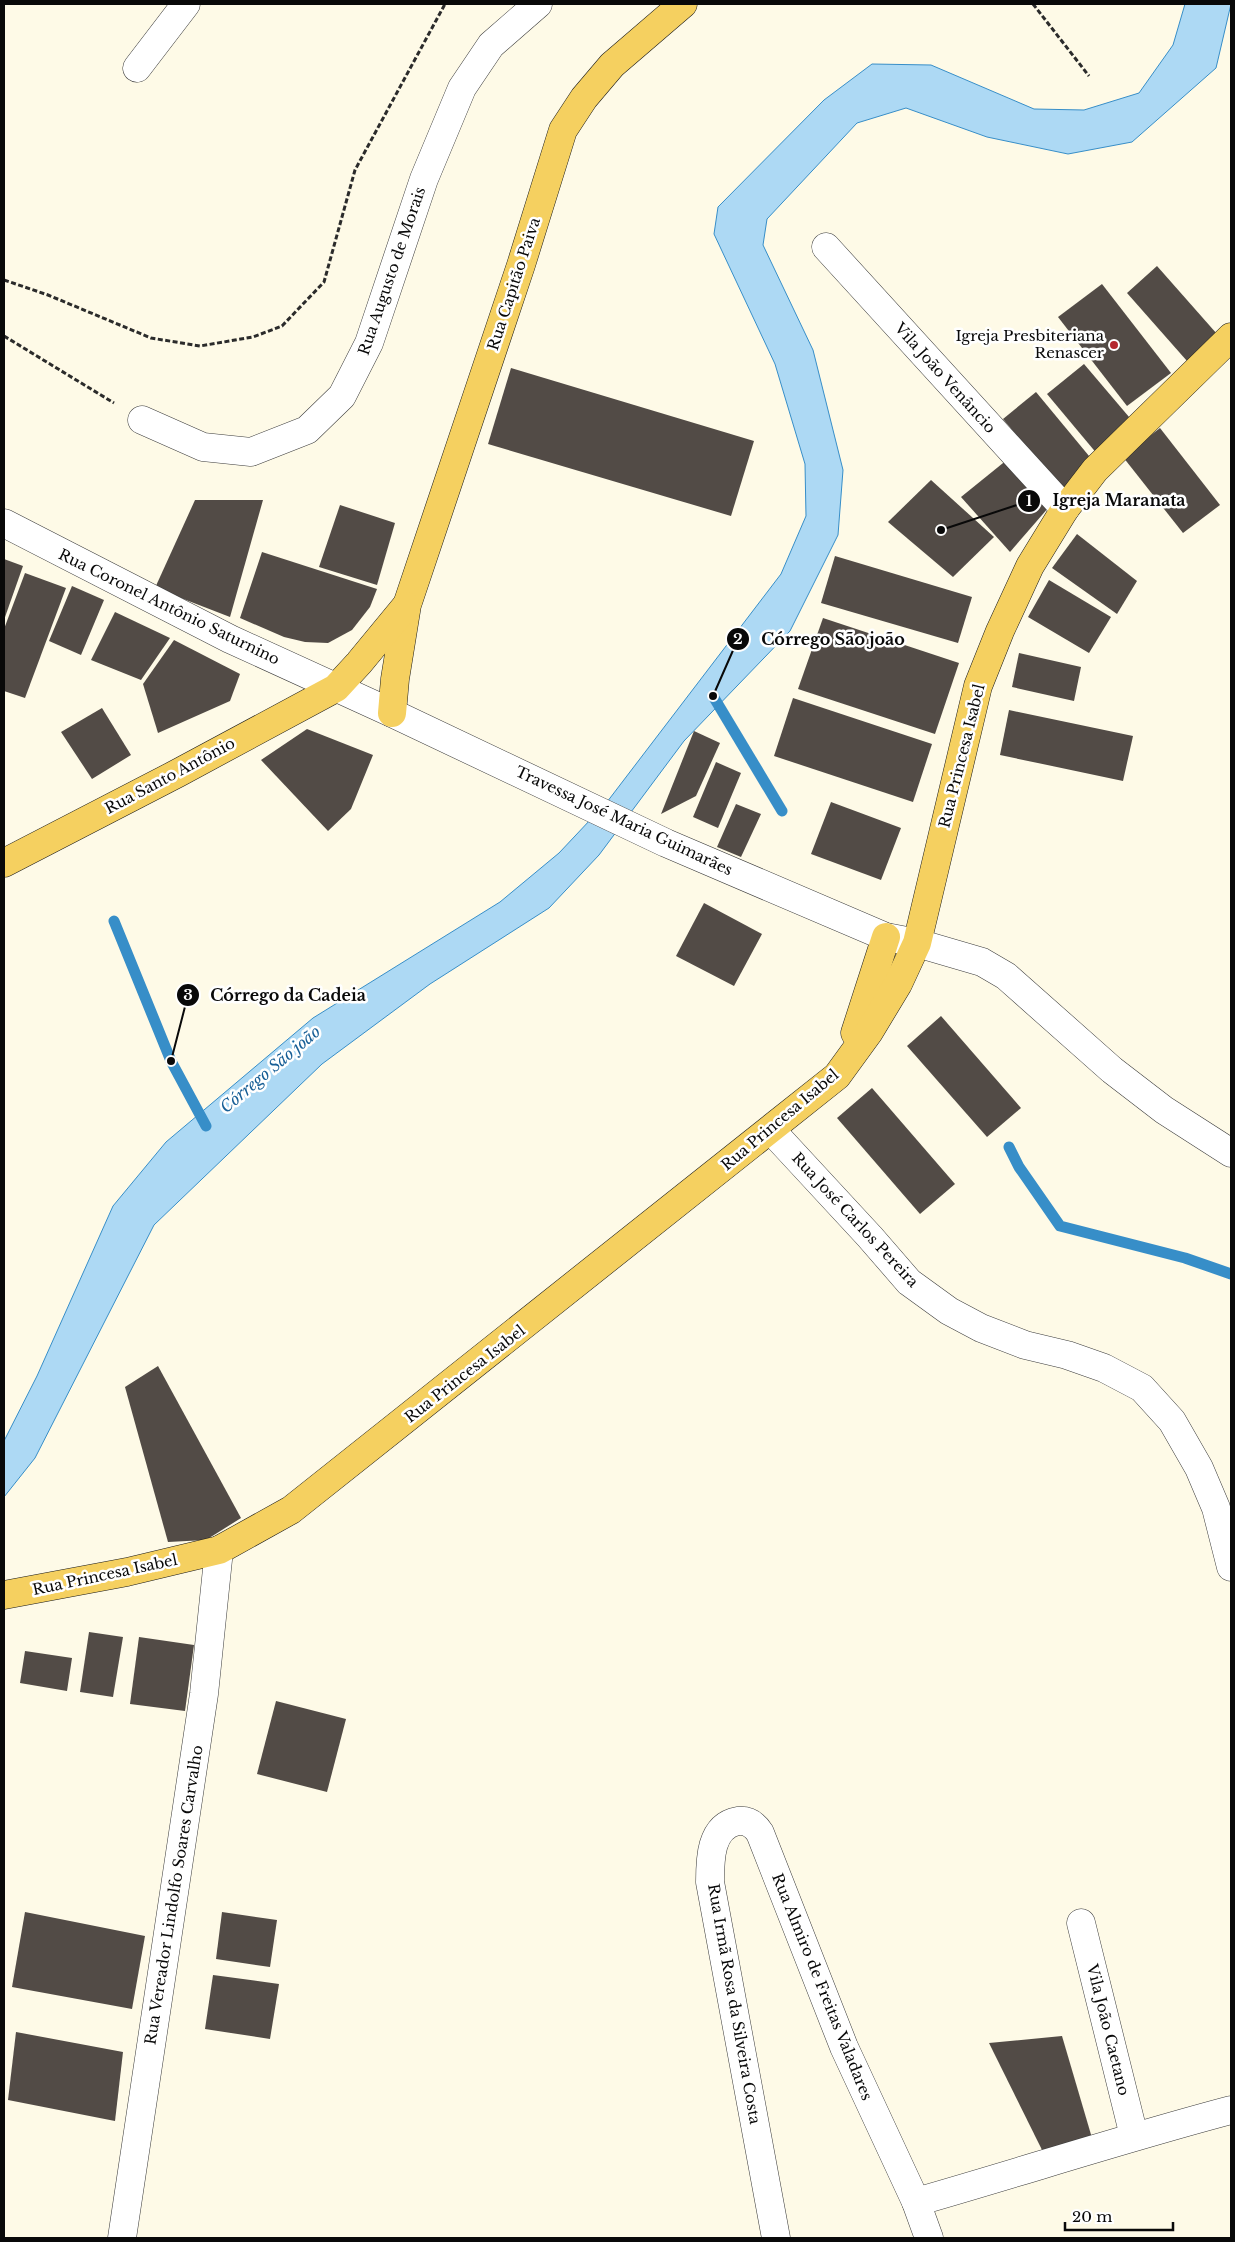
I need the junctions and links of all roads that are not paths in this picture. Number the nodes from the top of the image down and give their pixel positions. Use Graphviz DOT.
graph roads {
  1 [pos="186,4"];
  2 [pos="538,4"];
  3 [pos="683,4"];
  4 [pos="137,68"];
  5 [pos="826,247"];
  6 [pos="1231,337"];
  7 [pos="142,420"];
  8 [pos="1065,510"];
  9 [pos="4,523"];
  10 [pos="407,605"];
  11 [pos="336,688"];
  12 [pos="392,713"];
  13 [pos="4,863"];
  14 [pos="886,937"];
  15 [pos="917,943"];
  16 [pos="837,1076"];
  17 [pos="771,1130"];
  18 [pos="1231,1152"];
  19 [pos="218,1550"];
  20 [pos="1231,1567"];
  21 [pos="4,1594"];
  22 [pos="765,1844"];
  23 [pos="1081,1923"];
  24 [pos="1231,2110"];
  25 [pos="1134,2136"];
  26 [pos="916,2202"];
  27 [pos="122,2238"];
  28 [pos="776,2238"];
  29 [pos="929,2238"];
  1 -- 4 [label="street"];
  2 -- 7 [label="street, Rua Augusto de Morais"];
  3 -- 10 [label="main road, Rua Capitão Paiva"];
  5 -- 8 [label="street, Vila João Venâncio"];
  6 -- 8 [label="main road, Rua Princesa Isabel"];
  8 -- 15 [label="main road, Rua Princesa Isabel"];
  9 -- 11 [label="street, Rua Coronel Antônio Saturnino"];
  10 -- 11 [label="main road, Rua Santo Antônio"];
  10 -- 12 [label="main road"];
  11 -- 12 [label="street, Travessa José Maria Guimarães"];
  11 -- 13 [label="main road, Rua Santo Antônio"];
  12 -- 14 [label="street, Travessa José Maria Guimarães"];
  14 -- 15 [label="street, Travessa José Maria Guimarães"];
  14 -- 16 [label="main road"];
  15 -- 16 [label="main road, Rua Princesa Isabel"];
  15 -- 18 [label="street, Travessa José Maria Guimarães"];
  16 -- 17 [label="main road, Rua Princesa Isabel"];
  17 -- 19 [label="main road, Rua Princesa Isabel"];
  17 -- 20 [label="street, Rua José Carlos Pereira"];
  19 -- 21 [label="main road, Rua Princesa Isabel"];
  19 -- 27 [label="street, Rua Vereador Lindolfo Soares Carvalho"];
  22 -- 26 [label="street, Rua Almiro de Freitas Valadares"];
  22 -- 28 [label="street, Rua Irmã Rosa da Silveira Costa"];
  23 -- 25 [label="street, Vila João Caetano"];
  24 -- 25 [label="street"];
  25 -- 26 [label="street"];
  26 -- 29 [label="street, Rua Almiro de Freitas Valadares"];
}
